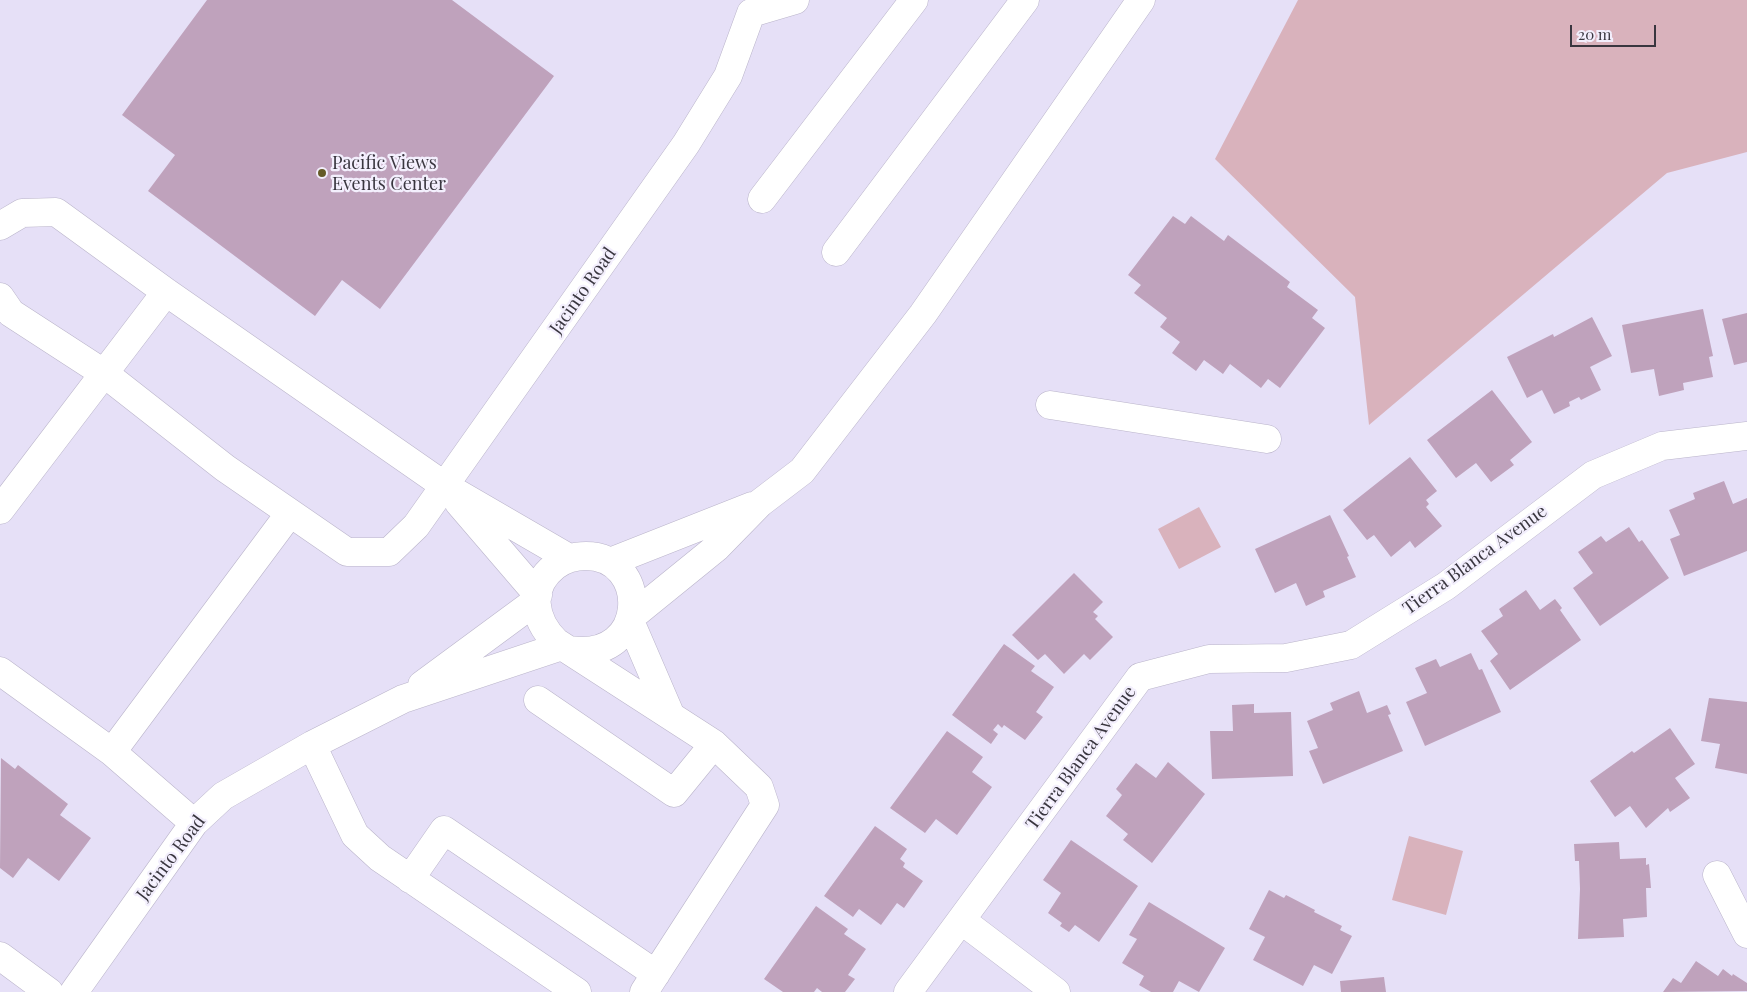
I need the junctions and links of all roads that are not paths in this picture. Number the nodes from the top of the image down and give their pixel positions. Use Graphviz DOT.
graph roads {
  1 [pos="795,0"];
  2 [pos="914,0"];
  3 [pos="1025,0"];
  4 [pos="1141,0"];
  5 [pos="744,7"];
  6 [pos="762,199"];
  7 [pos="0,226"];
  8 [pos="836,252"];
  9 [pos="166,292"];
  10 [pos="0,296"];
  11 [pos="105,374"];
  12 [pos="1050,405"];
  13 [pos="1747,436"];
  14 [pos="1268,440"];
  15 [pos="445,486"];
  16 [pos="760,503"];
  17 [pos="0,510"];
  18 [pos="290,513"];
  19 [pos="569,558"];
  20 [pos="610,562"];
  21 [pos="537,598"];
  22 [pos="630,619"];
  23 [pos="566,648"];
  24 [pos="0,671"];
  25 [pos="403,699"];
  26 [pos="538,700"];
  27 [pos="670,714"];
  28 [pos="714,744"];
  29 [pos="312,745"];
  30 [pos="112,752"];
  31 [pos="194,823"];
  32 [pos="1717,875"];
  33 [pos="410,879"];
  34 [pos="961,920"];
  35 [pos="1747,934"];
  36 [pos="0,956"];
  37 [pos="650,983"];
  38 [pos="49,992"];
  39 [pos="74,992"];
  40 [pos="577,992"];
  41 [pos="908,992"];
  42 [pos="1056,992"];
  1 -- 5 [label="street"];
  2 -- 6 [label="street"];
  3 -- 8 [label="street"];
  4 -- 16 [label="street"];
  5 -- 15 [label="street, Jacinto Road"];
  7 -- 9 [label="street"];
  9 -- 11 [label="street"];
  9 -- 15 [label="street"];
  10 -- 11 [label="street"];
  11 -- 17 [label="street"];
  11 -- 18 [label="street"];
  12 -- 14 [label="street"];
  13 -- 34 [label="street, Tierra Blanca Avenue"];
  15 -- 18 [label="street, Jacinto Road"];
  15 -- 19 [label="street"];
  15 -- 21 [label="street"];
  16 -- 20 [label="street"];
  16 -- 22 [label="street"];
  18 -- 30 [label="street"];
  19 -- 20 [label="street"];
  19 -- 21 [label="street"];
  20 -- 22 [label="street"];
  21 -- 23 [label="street"];
  21 -- 25 [label="street, Jacinto Road"];
  22 -- 23 [label="street"];
  22 -- 27 [label="street"];
  23 -- 25 [label="street, Jacinto Road"];
  23 -- 27 [label="street"];
  24 -- 30 [label="street"];
  25 -- 29 [label="street, Jacinto Road"];
  26 -- 28 [label="street"];
  27 -- 28 [label="street"];
  28 -- 37 [label="street"];
  29 -- 31 [label="street, Jacinto Road"];
  29 -- 33 [label="street"];
  30 -- 31 [label="street"];
  31 -- 39 [label="street, Jacinto Road"];
  32 -- 35 [label="street"];
  33 -- 37 [label="street"];
  33 -- 40 [label="street"];
  34 -- 41 [label="street, Tierra Blanca Avenue"];
  34 -- 42 [label="street"];
  36 -- 38 [label="street"];
}
